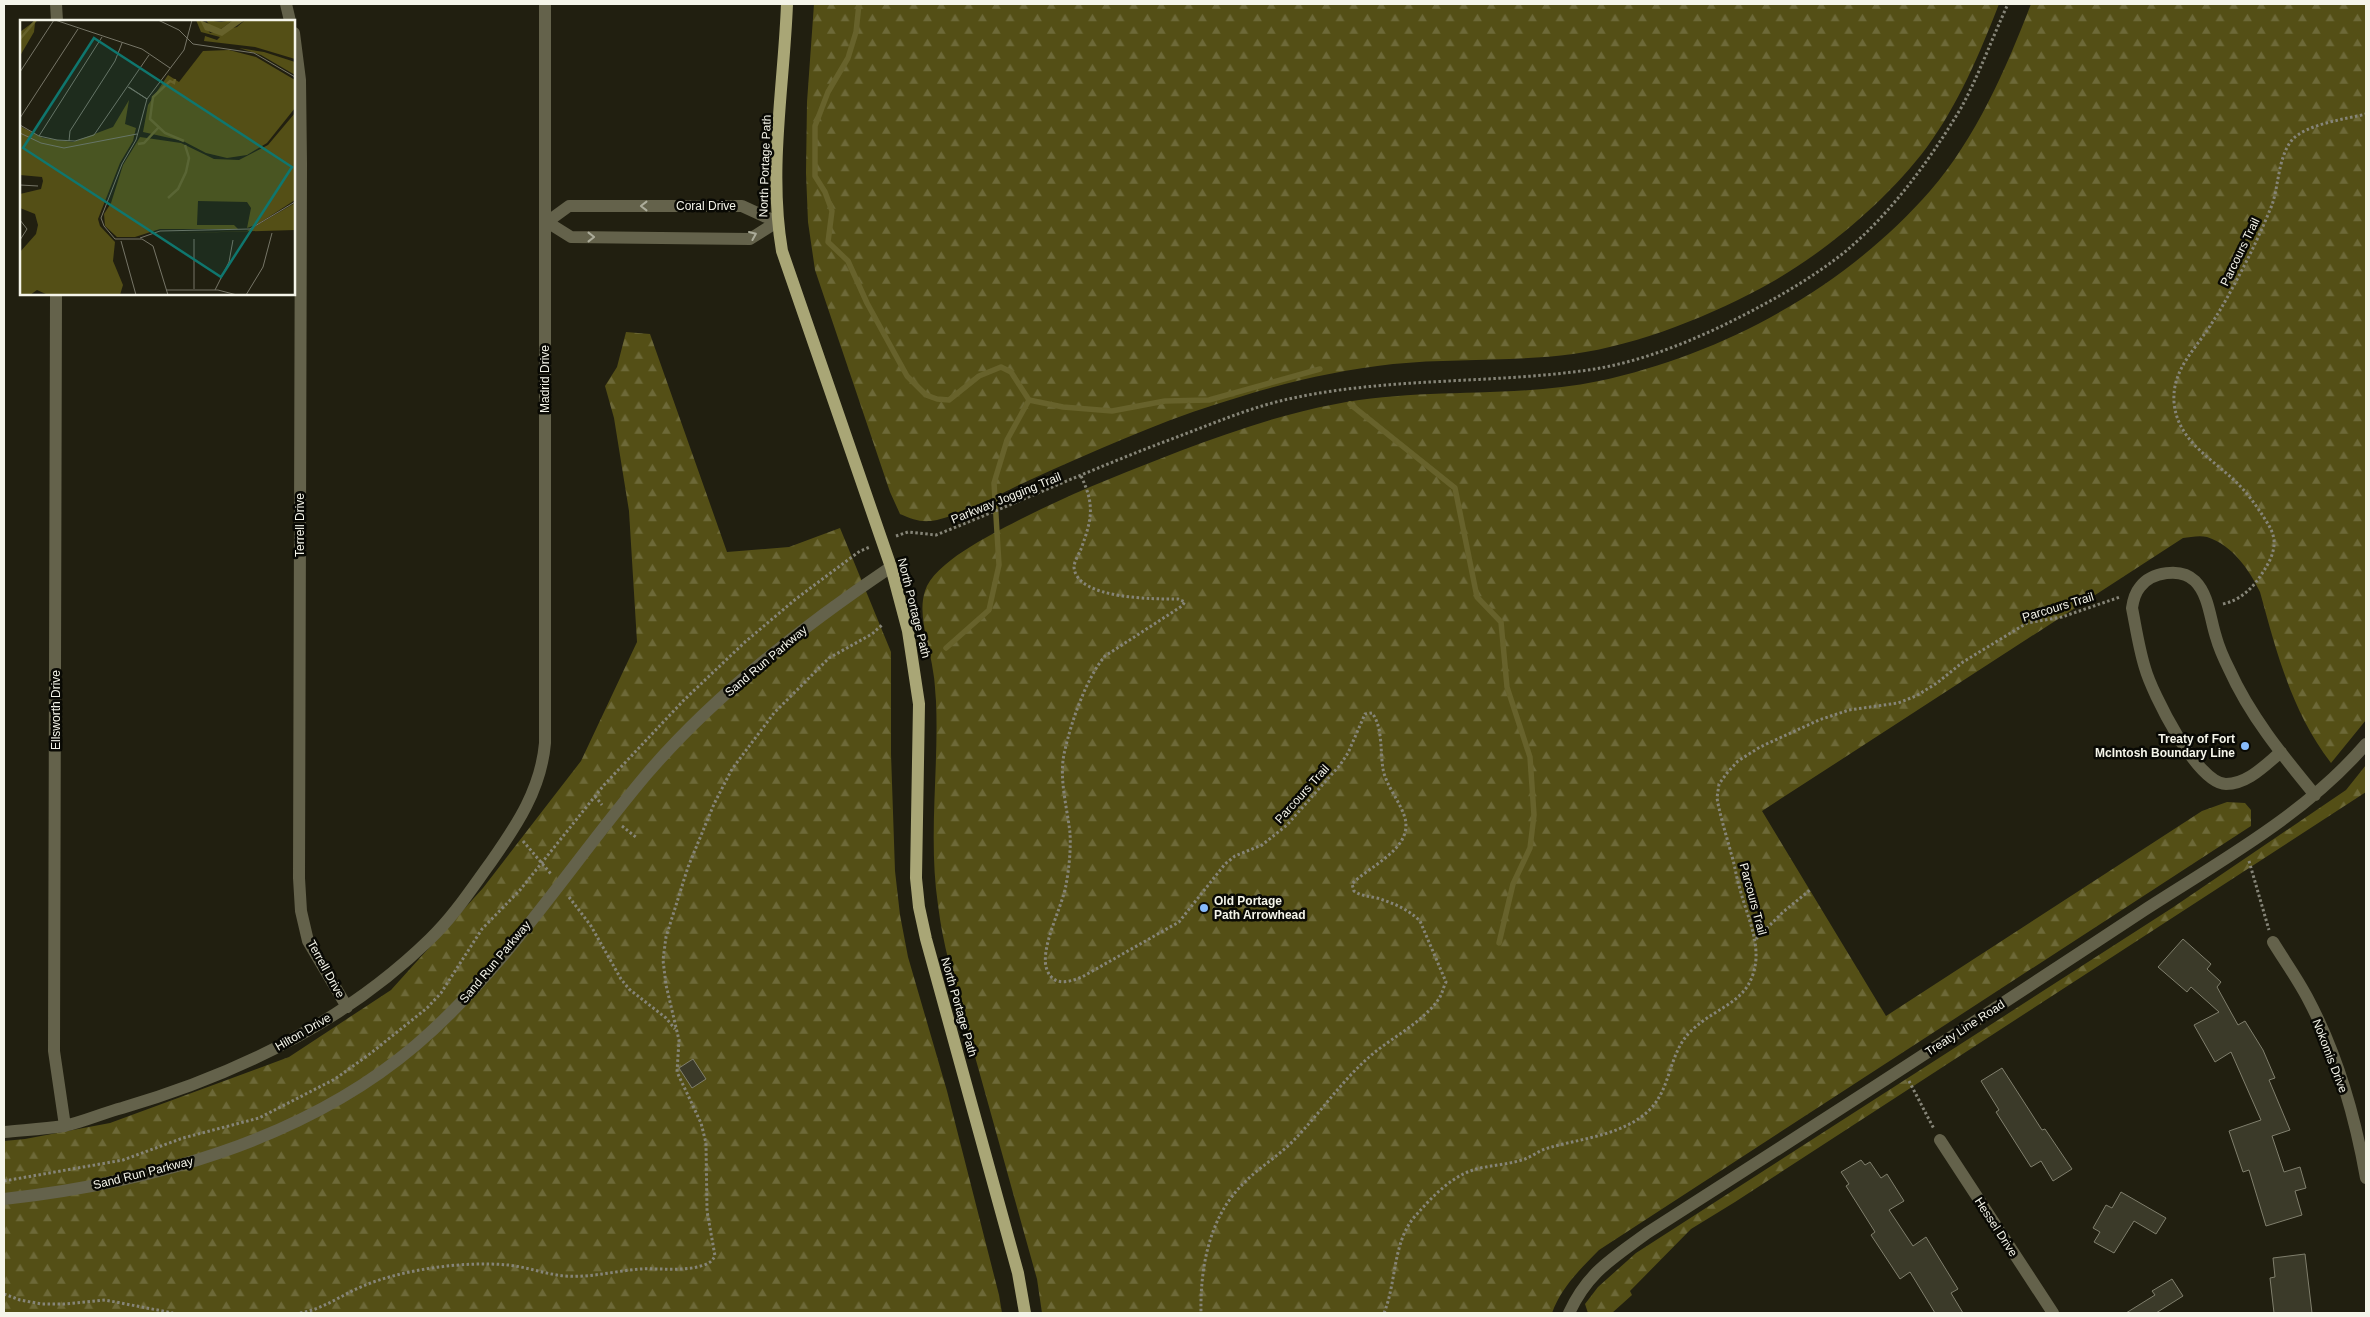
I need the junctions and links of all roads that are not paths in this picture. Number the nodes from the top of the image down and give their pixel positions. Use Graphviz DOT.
graph roads {
  1 [pos="56,4"];
  2 [pos="286,4"];
  3 [pos="546,4"];
  4 [pos="788,4"];
  5 [pos="57,20"];
  6 [pos="290,20"];
  7 [pos="295,40"];
  8 [pos="547,222"];
  9 [pos="777,222"];
  10 [pos="56,295"];
  11 [pos="891,568"];
  12 [pos="2366,744"];
  13 [pos="2280,752"];
  14 [pos="544,755"];
  15 [pos="2315,795"];
  16 [pos="2273,942"];
  17 [pos="347,1007"];
  18 [pos="65,1126"];
  19 [pos="4,1132"];
  20 [pos="1940,1140"];
  21 [pos="2366,1178"];
  22 [pos="4,1199"];
  23 [pos="1025,1313"];
  24 [pos="1568,1313"];
  25 [pos="2053,1313"];
  1 -- 5 [label="street"];
  2 -- 6 [label="street"];
  3 -- 8 [label="street, Madrid Drive"];
  4 -- 9 [label="main road, North Portage Path"];
  7 -- 17 [label="street, Terrell Drive"];
  9 -- 8 [label="street, Coral Drive, one-way"];
  8 -- 9 [label="street, one-way"];
  8 -- 14 [label="street, Madrid Drive"];
  9 -- 11 [label="main road, North Portage Path"];
  10 -- 18 [label="street, Ellsworth Drive"];
  11 -- 22 [label="street, Sand Run Parkway"];
  11 -- 23 [label="main road, North Portage Path"];
  12 -- 15 [label="street, Treaty Line Road"];
  13 -- 13 [label="street"];
  13 -- 15 [label="street"];
  14 -- 17 [label="street, Hilton Drive"];
  15 -- 24 [label="street, Treaty Line Road"];
  16 -- 21 [label="street, Nokomis Drive"];
  17 -- 18 [label="street, Hilton Drive"];
  18 -- 19 [label="street, Hilton Drive"];
  20 -- 25 [label="street, Hessel Drive"];
}
